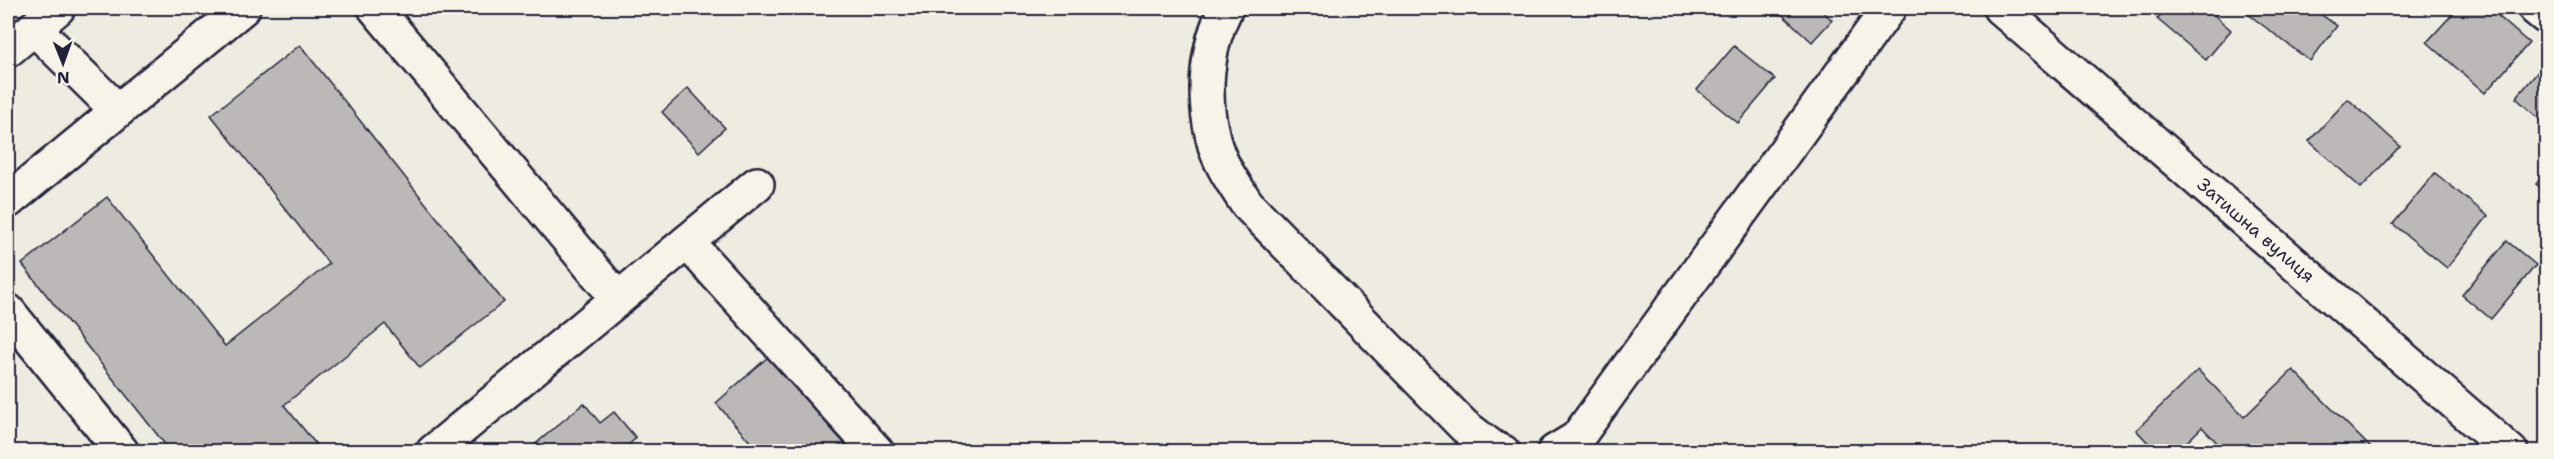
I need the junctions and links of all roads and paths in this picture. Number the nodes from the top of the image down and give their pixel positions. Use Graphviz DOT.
graph roads {
  1 [pos="58,8"];
  2 [pos="243,8"];
  3 [pos="375,8"];
  4 [pos="1226,8"];
  5 [pos="1889,8"];
  6 [pos="2000,8"];
  7 [pos="2535,8"];
  8 [pos="2547,17"];
  9 [pos="34,28"];
  10 [pos="8,50"];
  11 [pos="117,110"];
  12 [pos="757,184"];
  13 [pos="8,201"];
  14 [pos="687,242"];
  15 [pos="618,299"];
  16 [pos="8,311"];
  17 [pos="122,452"];
  18 [pos="434,452"];
  19 [pos="877,452"];
  20 [pos="1503,452"];
  21 [pos="1554,452"];
  22 [pos="2511,452"];
  1 -- 9 [label="street"];
  2 -- 11 [label="street"];
  3 -- 15 [label="street"];
  4 -- 20 [label="street"];
  5 -- 21 [label="street"];
  6 -- 22 [label="street, Затишна вулиця"];
  7 -- 8 [label="street"];
  9 -- 10 [label="street"];
  9 -- 11 [label="street"];
  11 -- 13 [label="street"];
  12 -- 14 [label="street"];
  14 -- 15 [label="street"];
  14 -- 19 [label="street"];
  15 -- 18 [label="street"];
  16 -- 17 [label="street"];
}
